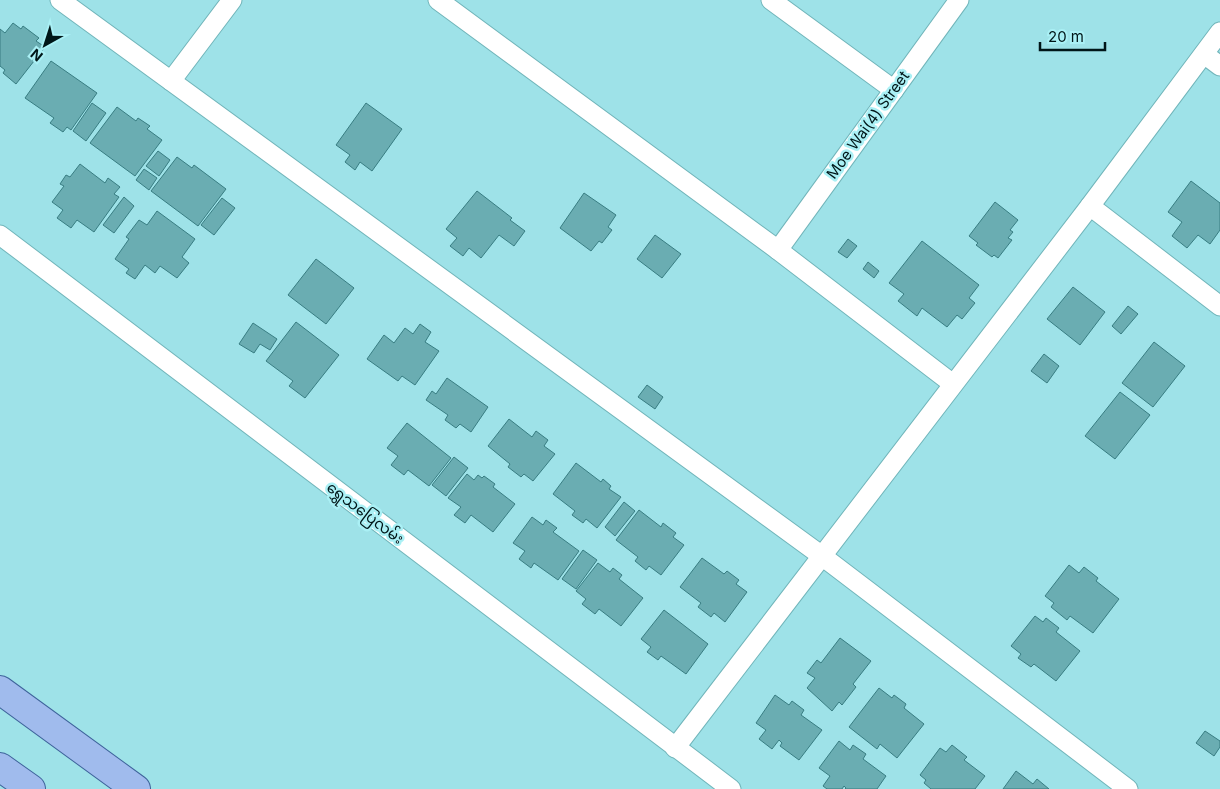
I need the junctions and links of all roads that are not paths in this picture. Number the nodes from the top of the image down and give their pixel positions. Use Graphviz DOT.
graph roads {
  1 [pos="60,0"];
  2 [pos="232,0"];
  3 [pos="438,0"];
  4 [pos="771,0"];
  5 [pos="959,0"];
  6 [pos="1220,32"];
  7 [pos="1204,54"];
  8 [pos="1220,66"];
  9 [pos="172,81"];
  10 [pos="894,90"];
  11 [pos="1090,206"];
  12 [pos="0,236"];
  13 [pos="778,250"];
  14 [pos="1220,306"];
  15 [pos="953,384"];
  16 [pos="822,556"];
  17 [pos="0,690"];
  18 [pos="675,748"];
  19 [pos="0,767"];
  20 [pos="31,789"];
  21 [pos="136,789"];
  22 [pos="731,789"];
  23 [pos="1128,789"];
  1 -- 9 [label="street"];
  2 -- 9 [label="street"];
  3 -- 13 [label="street"];
  4 -- 10 [label="street"];
  5 -- 10 [label="street, Moe Wai(4) Street"];
  6 -- 7 [label="street"];
  7 -- 8 [label="street"];
  7 -- 11 [label="street"];
  9 -- 16 [label="street"];
  10 -- 13 [label="street, Moe Wai(4) Street"];
  11 -- 14 [label="street"];
  11 -- 15 [label="street"];
  12 -- 18 [label="street, ရွှေသပြေလမ်း"];
  13 -- 15 [label="street"];
  15 -- 16 [label="street"];
  16 -- 18 [label="street"];
  16 -- 23 [label="street"];
  17 -- 21 [label="main road"];
  18 -- 22 [label="street, ရွှေသပြေလမ်း"];
  19 -- 20 [label="main road"];
}
